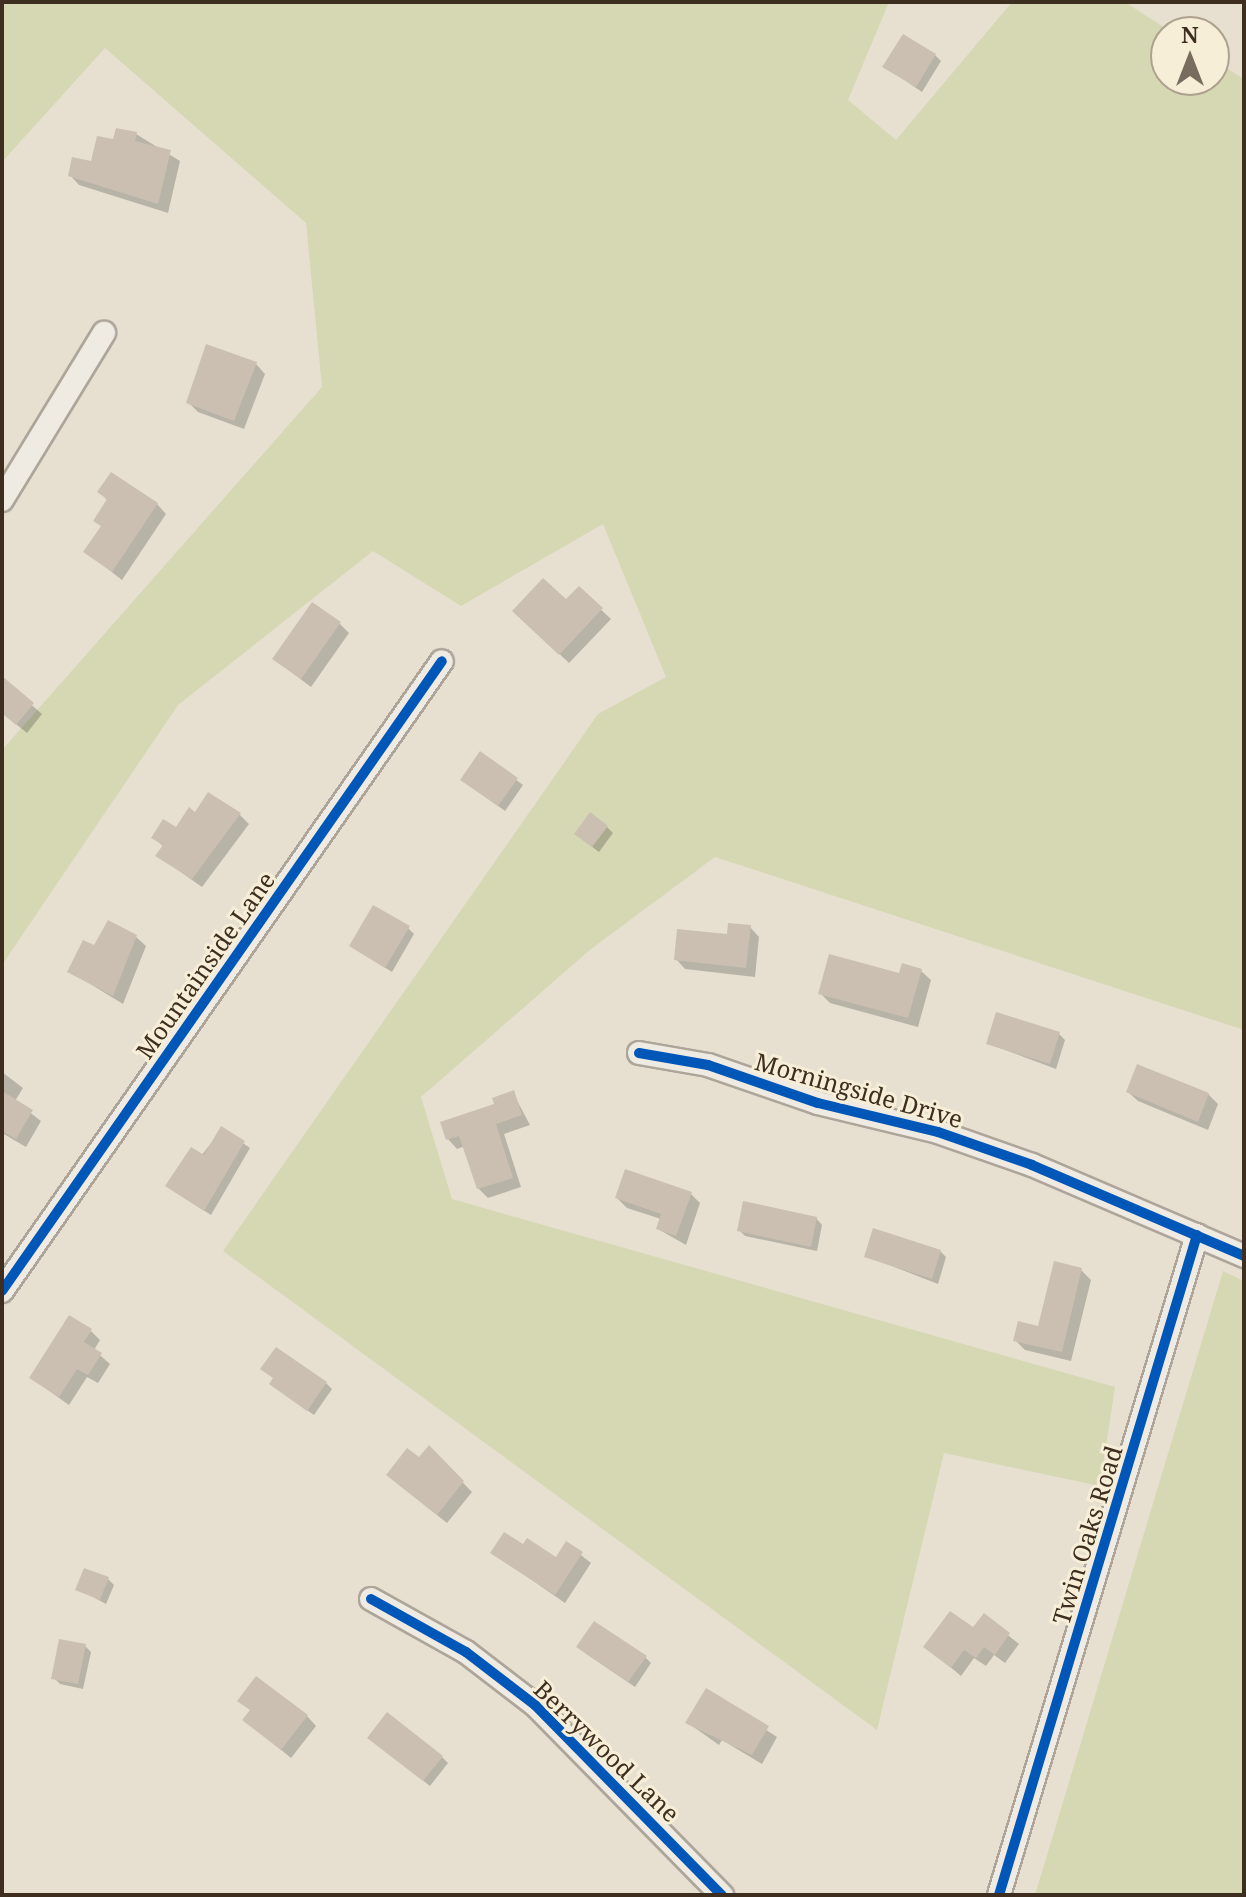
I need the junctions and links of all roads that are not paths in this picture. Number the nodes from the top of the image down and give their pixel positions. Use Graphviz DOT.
graph roads {
  1 [pos="104,333"];
  2 [pos="2,500"];
  3 [pos="442,661"];
  4 [pos="639,1053"];
  5 [pos="1197,1235"];
  6 [pos="1244,1256"];
  7 [pos="2,1291"];
  8 [pos="371,1599"];
  9 [pos="722,1895"];
  10 [pos="999,1895"];
  1 -- 2 [label="street"];
  3 -- 7 [label="street, Mountainside Lane"];
  4 -- 5 [label="street, Morningside Drive"];
  5 -- 6 [label="street"];
  5 -- 10 [label="street, Twin Oaks Road"];
  8 -- 9 [label="street, Berrywood Lane"];
}
